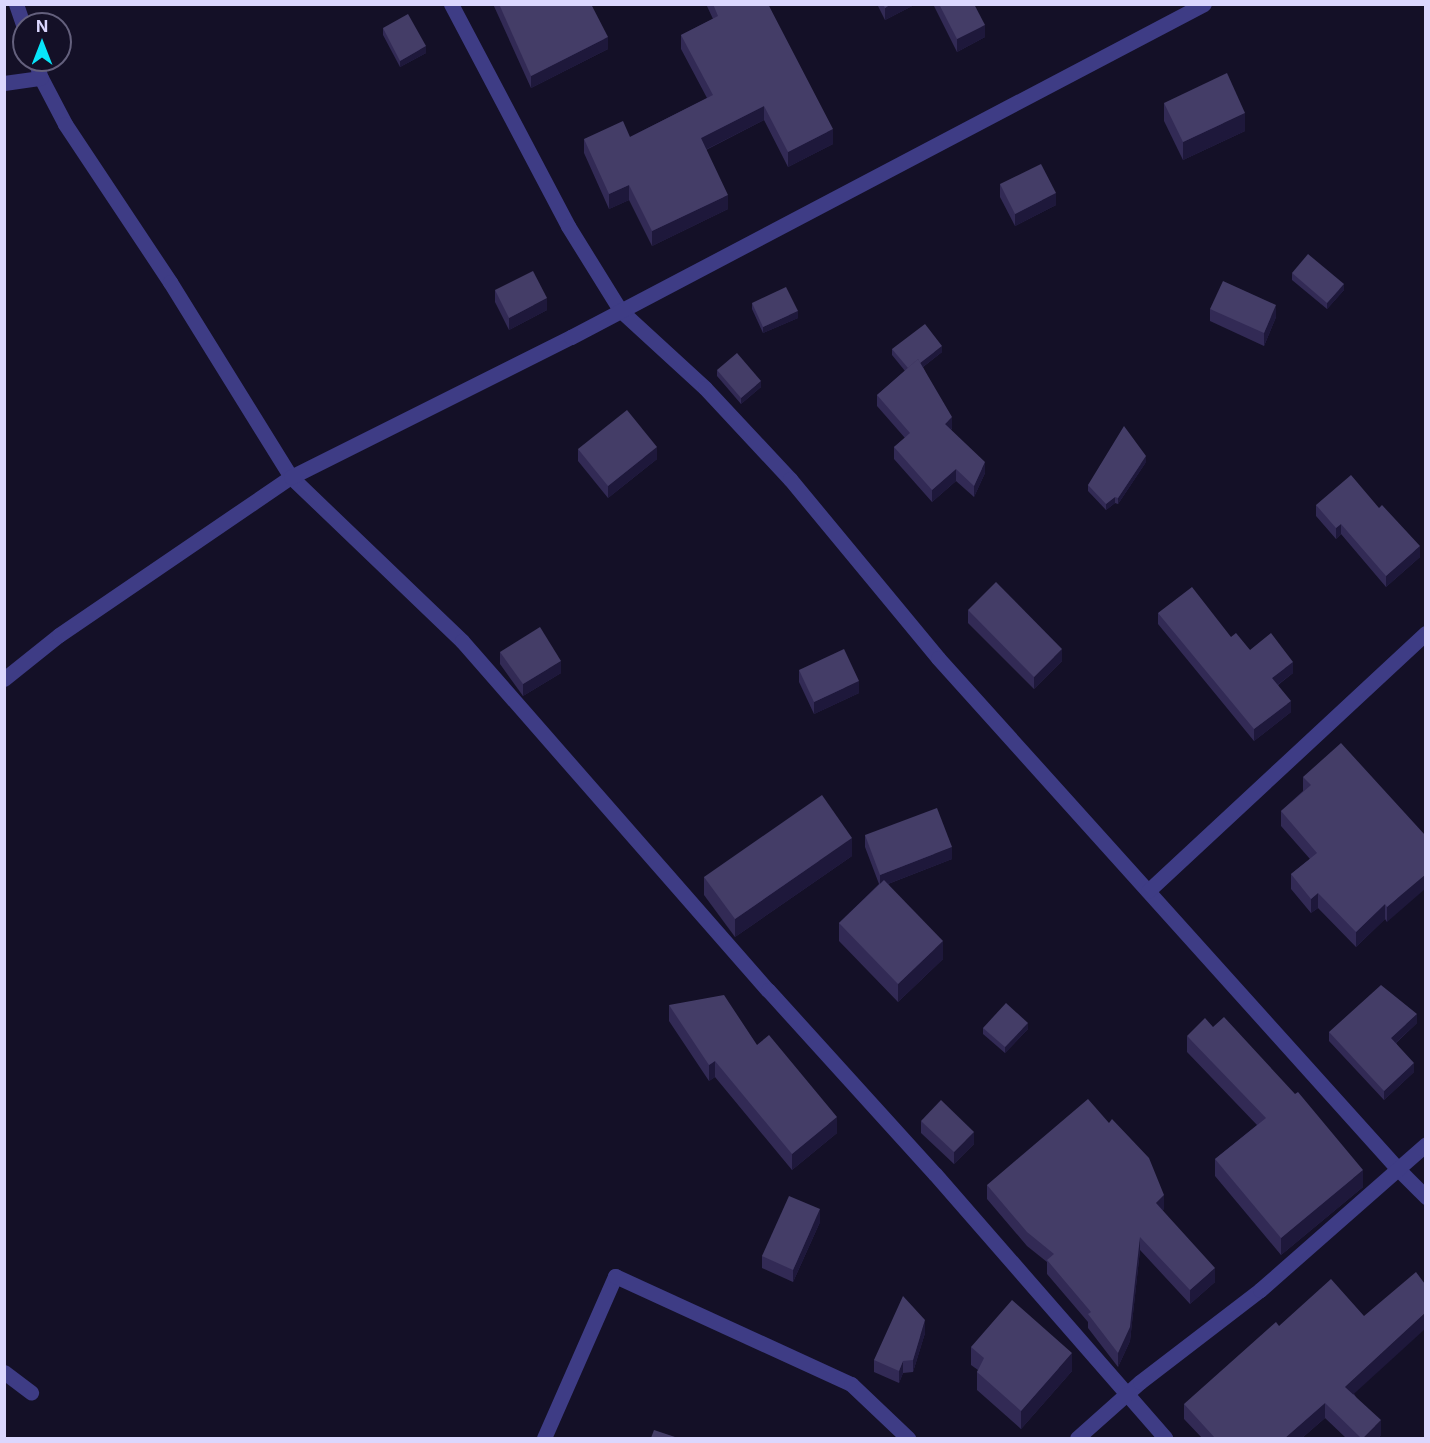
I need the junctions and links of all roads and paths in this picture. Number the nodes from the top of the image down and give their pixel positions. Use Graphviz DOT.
graph roads {
  1 [pos="451,4"];
  2 [pos="1204,4"];
  3 [pos="38,72"];
  4 [pos="40,78"];
  5 [pos="4,83"];
  6 [pos="620,310"];
  7 [pos="291,477"];
  8 [pos="1425,633"];
  9 [pos="4,679"];
  10 [pos="1148,891"];
  11 [pos="1425,1144"];
  12 [pos="1398,1169"];
  13 [pos="1425,1197"];
  14 [pos="4,1371"];
  15 [pos="31,1392"];
  16 [pos="1127,1394"];
  17 [pos="544,1438"];
  18 [pos="908,1438"];
  19 [pos="1077,1438"];
  20 [pos="1165,1438"];
  1 -- 6 [label="street"];
  2 -- 6 [label="street"];
  3 -- 4 [label="street"];
  4 -- 5 [label="street"];
  4 -- 7 [label="street"];
  6 -- 7 [label="street"];
  6 -- 10 [label="street"];
  7 -- 9 [label="street"];
  7 -- 16 [label="street"];
  8 -- 10 [label="street"];
  10 -- 12 [label="street"];
  11 -- 12 [label="street"];
  12 -- 13 [label="street"];
  12 -- 16 [label="street"];
  14 -- 15 [label="street"];
  16 -- 19 [label="street"];
  16 -- 20 [label="street"];
  17 -- 18 [label="street"];
}
